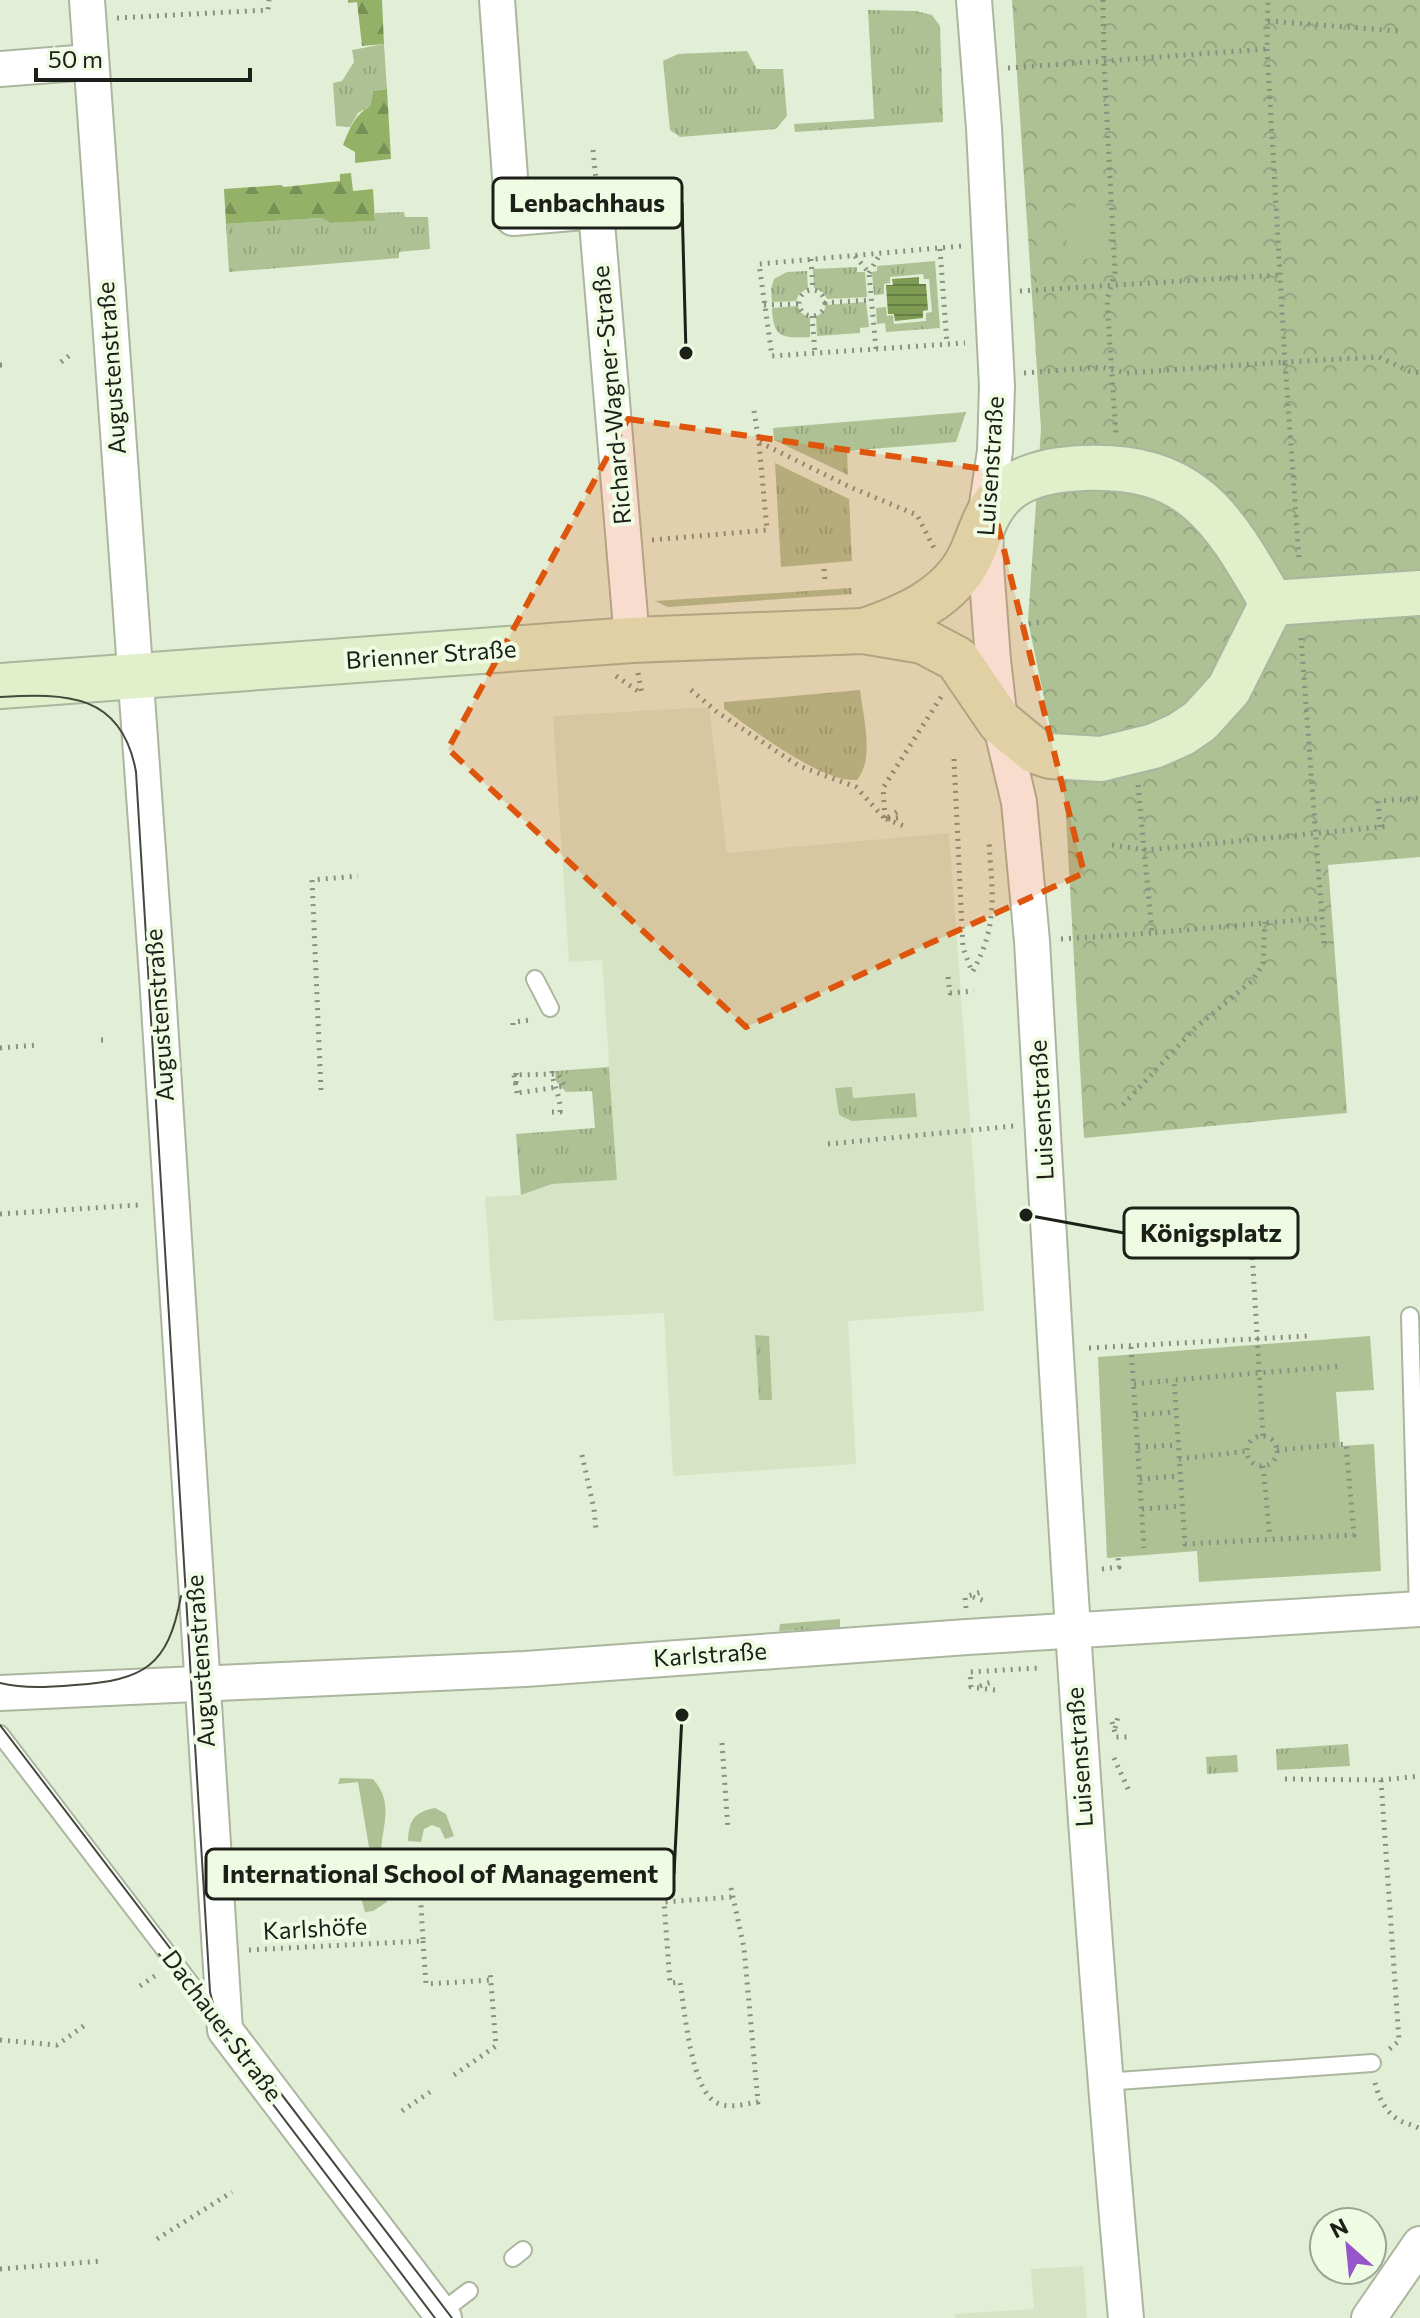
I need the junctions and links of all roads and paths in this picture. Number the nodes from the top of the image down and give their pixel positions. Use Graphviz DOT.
graph roads {
  1 [pos="269,0"];
  2 [pos="497,0"];
  3 [pos="974,0"];
  4 [pos="1103,0"];
  5 [pos="1268,0"];
  6 [pos="88,9"];
  7 [pos="1268,21"];
  8 [pos="1399,31"];
  9 [pos="1267,49"];
  10 [pos="90,62"];
  11 [pos="1104,62"];
  12 [pos="999,68"];
  13 [pos="0,69"];
  14 [pos="593,150"];
  15 [pos="596,180"];
  16 [pos="953,248"];
  17 [pos="939,249"];
  18 [pos="880,254"];
  19 [pos="855,256"];
  20 [pos="811,259"];
  21 [pos="869,273"];
  22 [pos="1280,275"];
  23 [pos="1111,285"];
  24 [pos="813,290"];
  25 [pos="1011,292"];
  26 [pos="871,300"];
  27 [pos="824,303"];
  28 [pos="799,304"];
  29 [pos="764,305"];
  30 [pos="812,316"];
  31 [pos="959,343"];
  32 [pos="947,344"];
  33 [pos="876,349"];
  34 [pos="815,353"];
  35 [pos="70,355"];
  36 [pos="61,362"];
  37 [pos="1285,362"];
  38 [pos="0,365"];
  39 [pos="8,365"];
  40 [pos="1112,369"];
  41 [pos="1420,373"];
  42 [pos="997,376"];
  43 [pos="754,411"];
  44 [pos="759,442"];
  45 [pos="1117,445"];
  46 [pos="985,517"];
  47 [pos="661,539"];
  48 [pos="938,555"];
  49 [pos="1299,558"];
  50 [pos="824,569"];
  51 [pos="825,580"];
  52 [pos="1420,593"];
  53 [pos="1272,603"];
  54 [pos="1040,622"];
  55 [pos="1020,625"];
  56 [pos="863,631"];
  57 [pos="1301,638"];
  58 [pos="632,640"];
  59 [pos="135,675"];
  60 [pos="0,686"];
  61 [pos="691,690"];
  62 [pos="945,690"];
  63 [pos="1000,722"];
  64 [pos="954,759"];
  65 [pos="1137,777"];
  66 [pos="1420,798"];
  67 [pos="902,809"];
  68 [pos="903,817"];
  69 [pos="885,819"];
  70 [pos="904,826"];
  71 [pos="1390,826"];
  72 [pos="1380,827"];
  73 [pos="988,830"];
  74 [pos="1315,833"];
  75 [pos="1112,845"];
  76 [pos="1146,850"];
  77 [pos="358,876"];
  78 [pos="1322,918"];
  79 [pos="1265,922"];
  80 [pos="1152,933"];
  81 [pos="1032,941"];
  82 [pos="1324,945"];
  83 [pos="948,977"];
  84 [pos="535,979"];
  85 [pos="974,991"];
  86 [pos="550,1008"];
  87 [pos="531,1020"];
  88 [pos="513,1025"];
  89 [pos="37,1045"];
  90 [pos="0,1048"];
  91 [pos="516,1073"];
  92 [pos="556,1089"];
  93 [pos="321,1090"];
  94 [pos="517,1093"];
  95 [pos="1123,1105"];
  96 [pos="552,1112"];
  97 [pos="1043,1123"];
  98 [pos="828,1144"];
  99 [pos="139,1205"];
  100 [pos="0,1214"];
  101 [pos="1252,1250"];
  102 [pos="1410,1316"];
  103 [pos="1308,1336"];
  104 [pos="1258,1340"];
  105 [pos="1131,1347"];
  106 [pos="1089,1348"];
  107 [pos="1342,1366"];
  108 [pos="1259,1372"];
  109 [pos="1174,1380"];
  110 [pos="1134,1384"];
  111 [pos="1176,1412"];
  112 [pos="1136,1415"];
  113 [pos="1263,1436"];
  114 [pos="1178,1445"];
  115 [pos="1138,1447"];
  116 [pos="1277,1450"];
  117 [pos="1247,1451"];
  118 [pos="582,1455"];
  119 [pos="1179,1459"];
  120 [pos="1263,1466"];
  121 [pos="1180,1476"];
  122 [pos="1140,1479"];
  123 [pos="1182,1506"];
  124 [pos="1142,1509"];
  125 [pos="596,1530"];
  126 [pos="1270,1538"];
  127 [pos="1144,1548"];
  128 [pos="1118,1557"];
  129 [pos="1102,1569"];
  130 [pos="972,1597"];
  131 [pos="985,1601"];
  132 [pos="1419,1609"];
  133 [pos="1071,1631"];
  134 [pos="1039,1668"];
  135 [pos="994,1681"];
  136 [pos="202,1682"];
  137 [pos="979,1686"];
  138 [pos="995,1690"];
  139 [pos="0,1693"];
  140 [pos="1119,1713"];
  141 [pos="1108,1714"];
  142 [pos="1115,1729"];
  143 [pos="0,1734"];
  144 [pos="1129,1737"];
  145 [pos="722,1743"];
  146 [pos="1420,1776"];
  147 [pos="1285,1779"];
  148 [pos="1381,1780"];
  149 [pos="728,1830"];
  150 [pos="517,1880"];
  151 [pos="731,1888"];
  152 [pos="732,1897"];
  153 [pos="423,1941"];
  154 [pos="221,1952"];
  155 [pos="490,1971"];
  156 [pos="492,1980"];
  157 [pos="85,2025"];
  158 [pos="225,2030"];
  159 [pos="0,2040"];
  160 [pos="1372,2063"];
  161 [pos="454,2075"];
  162 [pos="1104,2082"];
  163 [pos="430,2092"];
  164 [pos="402,2111"];
  165 [pos="1418,2125"];
  166 [pos="232,2192"];
  167 [pos="157,2239"];
  168 [pos="1420,2244"];
  169 [pos="102,2261"];
  170 [pos="0,2269"];
  171 [pos="469,2291"];
  172 [pos="442,2316"];
  173 [pos="1126,2318"];
  174 [pos="1369,2318"];
  1 -- 6 [label="path"];
  2 -- 58 [label="street, Richard-Wagner-Straße"];
  3 -- 42 [label="street, Luisenstraße"];
  4 -- 11 [label="path"];
  5 -- 7 [label="path"];
  6 -- 10 [label="street, Augustenstraße"];
  7 -- 8 [label="path"];
  7 -- 9 [label="path"];
  9 -- 11 [label="path"];
  9 -- 22 [label="path"];
  10 -- 13 [label="street"];
  10 -- 59 [label="street, Augustenstraße"];
  11 -- 12 [label="path"];
  11 -- 23 [label="path"];
  14 -- 15 [label="path"];
  16 -- 17 [label="path"];
  17 -- 18 [label="path"];
  17 -- 32 [label="path"];
  18 -- 19 [label="path"];
  18 -- 21 [label="path"];
  19 -- 20 [label="path"];
  19 -- 21 [label="path"];
  20 -- 24 [label="path"];
  20 -- 29 [label="path"];
  21 -- 26 [label="path"];
  22 -- 23 [label="path"];
  22 -- 37 [label="path"];
  23 -- 25 [label="path"];
  23 -- 40 [label="path"];
  24 -- 27 [label="path"];
  24 -- 28 [label="path"];
  26 -- 27 [label="path"];
  26 -- 33 [label="path"];
  27 -- 30 [label="path"];
  28 -- 29 [label="path"];
  28 -- 30 [label="path"];
  29 -- 34 [label="path"];
  30 -- 34 [label="path"];
  31 -- 32 [label="path"];
  32 -- 33 [label="path"];
  33 -- 34 [label="path"];
  35 -- 36 [label="path"];
  37 -- 40 [label="path"];
  37 -- 41 [label="path"];
  37 -- 49 [label="path"];
  38 -- 39 [label="path"];
  40 -- 42 [label="path"];
  40 -- 45 [label="path"];
  42 -- 46 [label="street, Luisenstraße"];
  43 -- 44 [label="path"];
  44 -- 47 [label="path"];
  44 -- 48 [label="path"];
  46 -- 53 [label="main road"];
  46 -- 56 [label="main road"];
  46 -- 63 [label="street, Luisenstraße"];
  50 -- 51 [label="path"];
  52 -- 53 [label="main road"];
  53 -- 63 [label="main road"];
  54 -- 55 [label="path"];
  56 -- 58 [label="main road, Brienner Straße"];
  56 -- 63 [label="main road"];
  57 -- 74 [label="path"];
  58 -- 59 [label="main road, Brienner Straße"];
  59 -- 60 [label="main road, Brienner Straße"];
  59 -- 136 [label="street, Augustenstraße"];
  61 -- 69 [label="path"];
  62 -- 69 [label="path"];
  63 -- 81 [label="street, Luisenstraße"];
  64 -- 73 [label="path"];
  65 -- 76 [label="path"];
  66 -- 72 [label="path"];
  67 -- 69 [label="path"];
  68 -- 69 [label="path"];
  69 -- 70 [label="path"];
  71 -- 72 [label="path"];
  72 -- 74 [label="path"];
  74 -- 76 [label="path"];
  74 -- 78 [label="path"];
  75 -- 76 [label="path"];
  76 -- 80 [label="path"];
  77 -- 93 [label="path"];
  78 -- 79 [label="path"];
  78 -- 82 [label="path"];
  79 -- 80 [label="path"];
  79 -- 95 [label="path"];
  80 -- 81 [label="path"];
  81 -- 97 [label="street, Luisenstraße"];
  83 -- 85 [label="path"];
  84 -- 86 [label="lane"];
  87 -- 88 [label="path"];
  89 -- 90 [label="path"];
  91 -- 94 [label="path, bridge"];
  92 -- 94 [label="path"];
  92 -- 94 [label="path"];
  92 -- 96 [label="path"];
  97 -- 98 [label="path"];
  97 -- 133 [label="street, Luisenstraße"];
  99 -- 100 [label="path"];
  101 -- 104 [label="path"];
  102 -- 132 [label="lane"];
  103 -- 104 [label="path"];
  104 -- 105 [label="path"];
  104 -- 108 [label="path"];
  105 -- 106 [label="path"];
  105 -- 110 [label="path"];
  107 -- 108 [label="path"];
  108 -- 109 [label="path"];
  108 -- 113 [label="path"];
  109 -- 110 [label="path"];
  109 -- 111 [label="path"];
  110 -- 112 [label="path"];
  111 -- 112 [label="path"];
  111 -- 114 [label="path"];
  112 -- 115 [label="path"];
  113 -- 116 [label="path"];
  113 -- 117 [label="path"];
  114 -- 115 [label="path"];
  114 -- 119 [label="path"];
  115 -- 122 [label="path"];
  116 -- 120 [label="path"];
  116 -- 126 [label="path"];
  117 -- 119 [label="path"];
  117 -- 120 [label="path"];
  118 -- 125 [label="path"];
  119 -- 121 [label="path"];
  120 -- 126 [label="path"];
  121 -- 122 [label="path"];
  121 -- 123 [label="path"];
  122 -- 124 [label="path"];
  123 -- 124 [label="path"];
  123 -- 126 [label="path"];
  124 -- 127 [label="path"];
  128 -- 129 [label="path"];
  130 -- 131 [label="path"];
  132 -- 133 [label="street, Karlstraße"];
  133 -- 136 [label="street, Karlstraße"];
  133 -- 162 [label="street, Luisenstraße"];
  134 -- 137 [label="path"];
  135 -- 137 [label="path"];
  136 -- 139 [label="street, Karlstraße"];
  136 -- 154 [label="street, Augustenstraße"];
  137 -- 138 [label="path"];
  140 -- 142 [label="path"];
  141 -- 142 [label="path"];
  142 -- 144 [label="path"];
  143 -- 158 [label="lane, Dachauer Straße"];
  145 -- 149 [label="path"];
  146 -- 148 [label="path"];
  147 -- 148 [label="path"];
  148 -- 160 [label="path"];
  150 -- 153 [label="path"];
  151 -- 152 [label="path"];
  152 -- 152 [label="path"];
  153 -- 154 [label="path, Karlshöfe"];
  153 -- 156 [label="path"];
  154 -- 158 [label="street, Augustenstraße"];
  155 -- 156 [label="path"];
  156 -- 161 [label="path"];
  157 -- 159 [label="path"];
  158 -- 172 [label="street, Dachauer Straße"];
  160 -- 162 [label="lane"];
  160 -- 165 [label="path"];
  162 -- 173 [label="street, Luisenstraße"];
  163 -- 164 [label="path"];
  166 -- 167 [label="path"];
  168 -- 174 [label="street"];
  169 -- 170 [label="path"];
  171 -- 172 [label="lane"];
}
